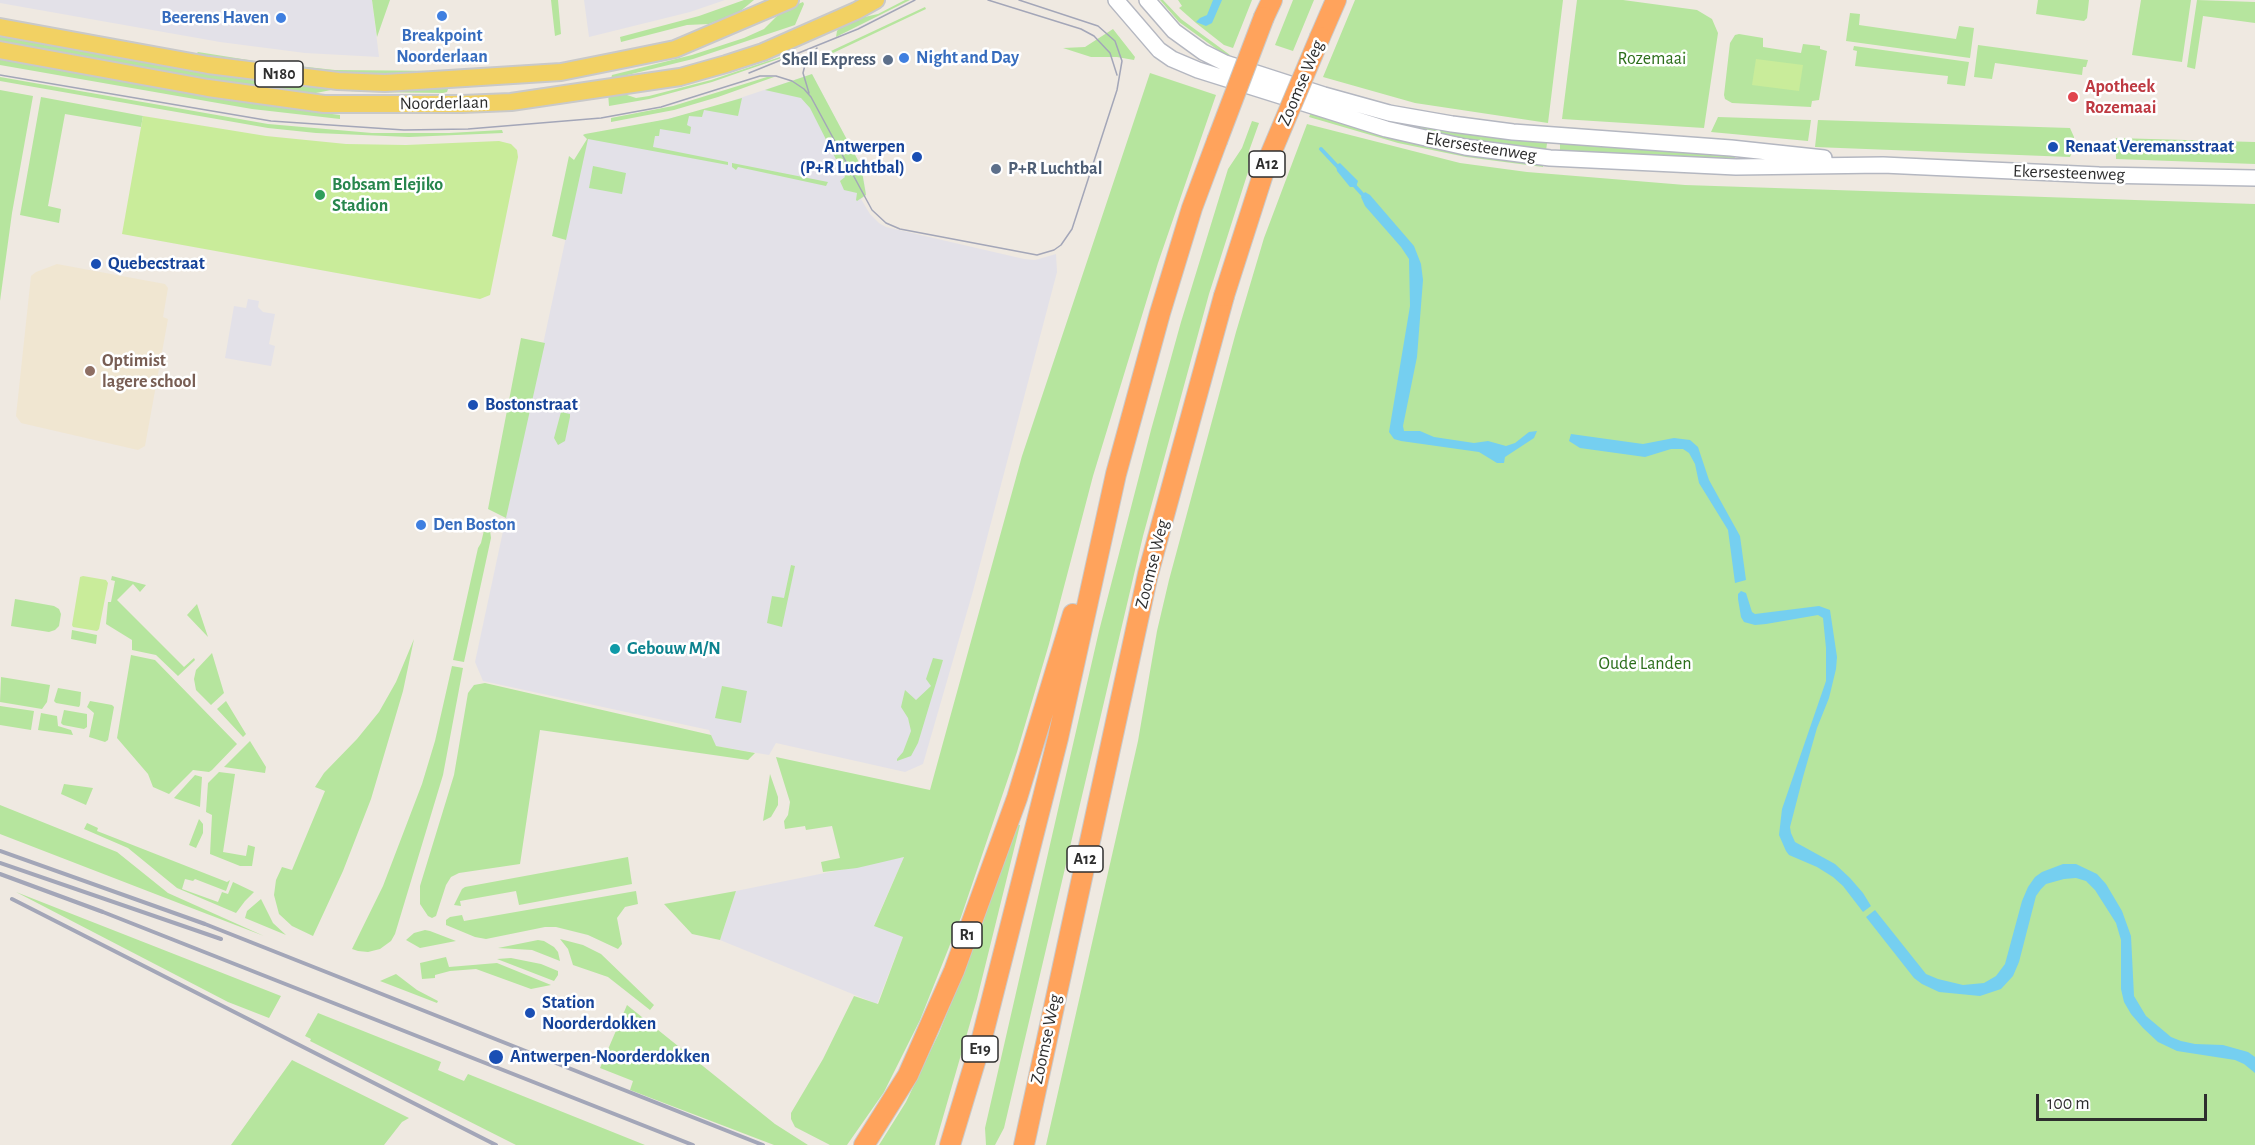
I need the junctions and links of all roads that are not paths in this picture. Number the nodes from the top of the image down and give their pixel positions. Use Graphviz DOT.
graph roads {
  1 [pos="790,0"];
  2 [pos="876,0"];
  3 [pos="1116,0"];
  4 [pos="1147,0"];
  5 [pos="1336,0"];
  6 [pos="1268,9"];
  7 [pos="0,27"];
  8 [pos="0,50"];
  9 [pos="1883,165"];
  10 [pos="2255,178"];
  11 [pos="1116,474"];
  12 [pos="869,1137"];
  13 [pos="950,1145"];
  14 [pos="1024,1145"];
  1 -- 7 [label="main road, Noorderlaan / N180"];
  2 -- 8 [label="main road, Noorderlaan / N180"];
  3 -- 9 [label="main road, Ekersesteenweg"];
  4 -- 9 [label="main road, Ekersesteenweg"];
  5 -- 14 [label="highway, Zoomse Weg / A12, bridge"];
  6 -- 11 [label="highway, bridge"];
  9 -- 10 [label="main road, Ekersesteenweg"];
  11 -- 12 [label="highway, R1"];
  11 -- 13 [label="highway, E19"];
}
